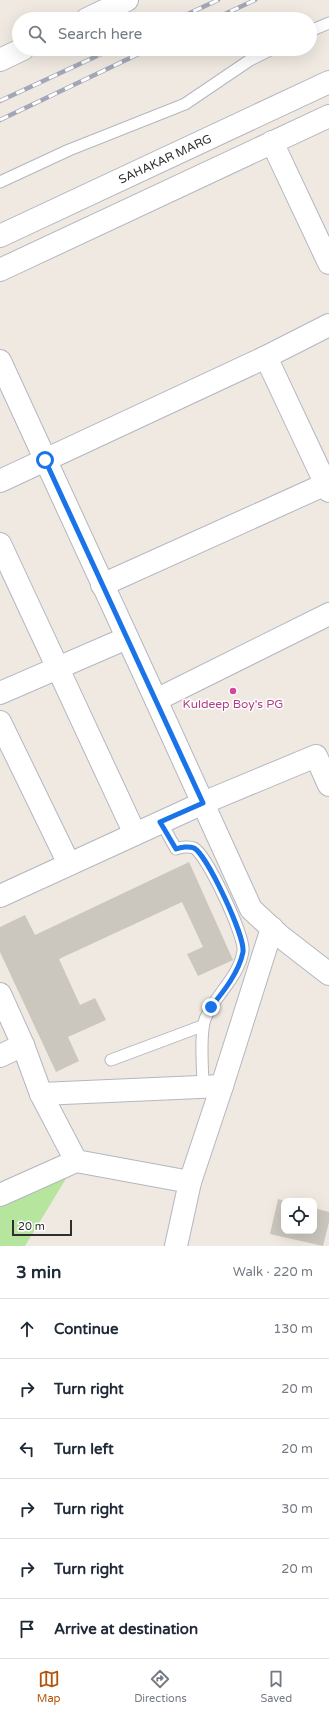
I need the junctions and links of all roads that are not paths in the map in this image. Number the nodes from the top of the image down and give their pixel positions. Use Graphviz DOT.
graph roads {
  1 [pos="127,0"];
  2 [pos="102,12"];
  3 [pos="329,22"];
  4 [pos="317,28"];
  5 [pos="12,54"];
  6 [pos="258,56"];
  7 [pos="0,60"];
  8 [pos="329,82"];
  9 [pos="329,116"];
  10 [pos="272,142"];
  11 [pos="0,182"];
  12 [pos="0,236"];
  13 [pos="329,263"];
  14 [pos="0,270"];
  15 [pos="328,327"];
  16 [pos="266,357"];
  17 [pos="0,361"];
  18 [pos="45,460"];
  19 [pos="0,482"];
  20 [pos="328,487"];
  21 [pos="0,544"];
  22 [pos="102,585"];
  23 [pos="329,614"];
  24 [pos="127,638"];
  25 [pos="58,668"];
  26 [pos="0,694"];
  27 [pos="156,700"];
  28 [pos="0,722"];
  29 [pos="323,753"];
  30 [pos="329,785"];
  31 [pos="203,803"];
  32 [pos="160,822"];
  33 [pos="134,834"];
  34 [pos="69,864"];
  35 [pos="0,896"];
  36 [pos="272,928"];
  37 [pos="329,974"];
  38 [pos="0,994"];
  39 [pos="202,1026"];
  40 [pos="23,1045"];
  41 [pos="0,1056"];
  42 [pos="111,1060"];
  43 [pos="213,1086"];
  44 [pos="42,1094"];
  45 [pos="76,1162"];
  46 [pos="190,1182"];
  47 [pos="2,1188"];
  48 [pos="176,1246"];
  1 -- 2 [label="street"];
  3 -- 4 [label="lane"];
  5 -- 7 [label="street"];
  6 -- 11 [label="lane"];
  8 -- 12 [label="street, SAHAKAR MARG"];
  9 -- 10 [label="street"];
  10 -- 13 [label="street"];
  10 -- 14 [label="street"];
  15 -- 16 [label="street"];
  16 -- 18 [label="street"];
  16 -- 20 [label="street"];
  17 -- 18 [label="street"];
  18 -- 19 [label="street"];
  18 -- 22 [label="street"];
  20 -- 22 [label="street"];
  21 -- 25 [label="street"];
  22 -- 24 [label="street"];
  23 -- 27 [label="street"];
  24 -- 25 [label="street"];
  24 -- 27 [label="street"];
  25 -- 26 [label="street"];
  25 -- 33 [label="street"];
  27 -- 31 [label="street"];
  28 -- 34 [label="street"];
  29 -- 30 [label="street"];
  29 -- 31 [label="street"];
  31 -- 32 [label="street"];
  31 -- 36 [label="street"];
  32 -- 33 [label="street"];
  32 -- 39 [label="lane"];
  33 -- 34 [label="street"];
  34 -- 35 [label="street"];
  36 -- 37 [label="street"];
  36 -- 43 [label="street"];
  38 -- 40 [label="street"];
  39 -- 42 [label="lane"];
  39 -- 43 [label="lane"];
  40 -- 41 [label="street"];
  40 -- 44 [label="street"];
  43 -- 44 [label="street"];
  43 -- 46 [label="street"];
  44 -- 45 [label="street"];
  45 -- 46 [label="street"];
  45 -- 47 [label="street"];
  46 -- 48 [label="street"];
}
